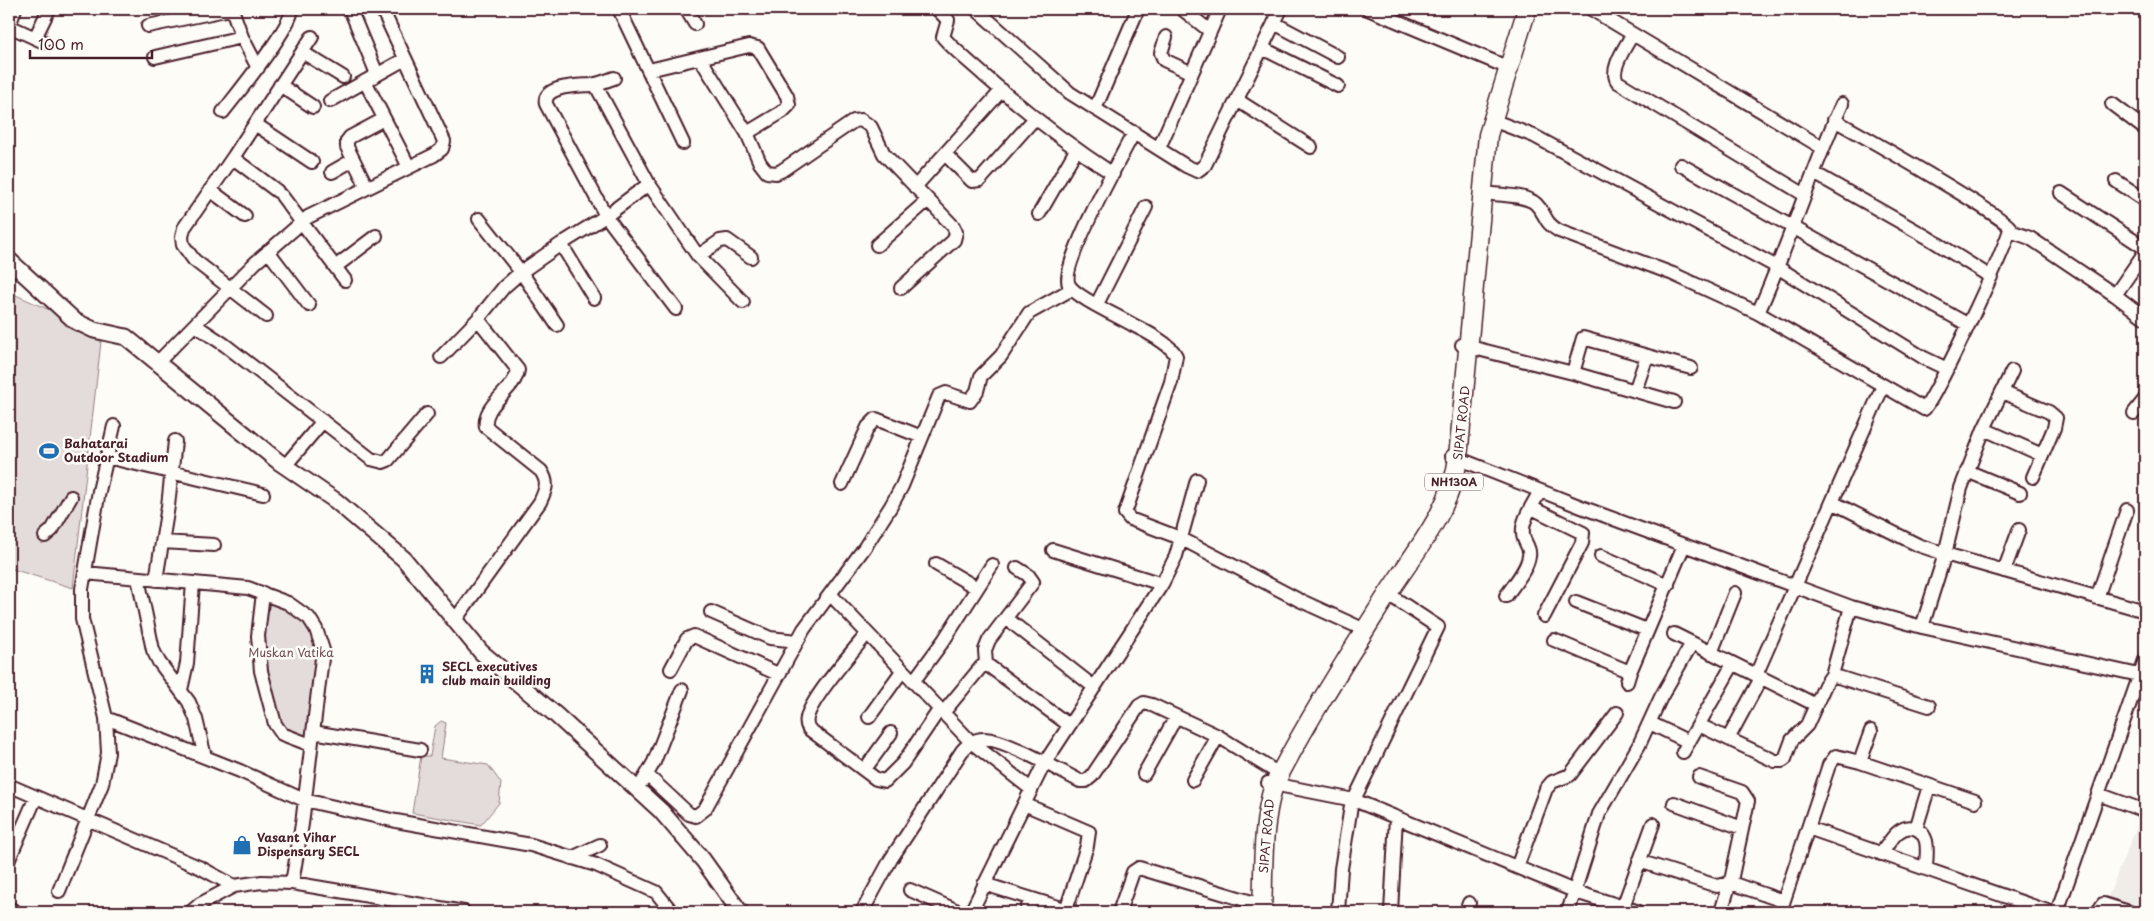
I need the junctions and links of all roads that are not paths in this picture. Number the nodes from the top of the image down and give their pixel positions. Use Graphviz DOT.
graph roads {
  1 [pos="15,9"];
  2 [pos="49,9"];
  3 [pos="292,9"];
  4 [pos="350,9"];
  5 [pos="382,9"];
  6 [pos="619,9"];
  7 [pos="939,9"];
  8 [pos="976,9"];
  9 [pos="1138,9"];
  10 [pos="1182,9"];
  11 [pos="1220,9"];
  12 [pos="1281,9"];
  13 [pos="1368,9"];
  14 [pos="1520,9"];
  15 [pos="1527,9"];
  16 [pos="1592,9"];
  17 [pos="235,10"];
  18 [pos="688,10"];
  19 [pos="1394,14"];
  20 [pos="1274,23"];
  21 [pos="695,24"];
  22 [pos="9,26"];
  23 [pos="148,26"];
  24 [pos="1210,31"];
  25 [pos="1632,35"];
  26 [pos="242,37"];
  27 [pos="312,37"];
  28 [pos="1166,37"];
  29 [pos="1262,48"];
  30 [pos="302,52"];
  31 [pos="155,57"];
  32 [pos="700,58"];
  33 [pos="1338,58"];
  34 [pos="405,59"];
  35 [pos="1502,65"];
  36 [pos="258,68"];
  37 [pos="648,70"];
  38 [pos="1192,73"];
  39 [pos="377,74"];
  40 [pos="343,77"];
  41 [pos="614,78"];
  42 [pos="365,81"];
  43 [pos="595,84"];
  44 [pos="280,85"];
  45 [pos="1338,86"];
  46 [pos="1002,90"];
  47 [pos="1237,100"];
  48 [pos="330,101"];
  49 [pos="1842,104"];
  50 [pos="2112,104"];
  51 [pos="312,107"];
  52 [pos="1095,110"];
  53 [pos="223,112"];
  54 [pos="1035,118"];
  55 [pos="384,120"];
  56 [pos="1492,120"];
  57 [pos="1834,120"];
  58 [pos="255,124"];
  59 [pos="2145,129"];
  60 [pos="1134,132"];
  61 [pos="747,133"];
  62 [pos="684,143"];
  63 [pos="1311,146"];
  64 [pos="1159,148"];
  65 [pos="1823,148"];
  66 [pos="1076,150"];
  67 [pos="945,154"];
  68 [pos="233,158"];
  69 [pos="353,160"];
  70 [pos="312,162"];
  71 [pos="1681,165"];
  72 [pos="408,167"];
  73 [pos="332,172"];
  74 [pos="1814,173"];
  75 [pos="1113,174"];
  76 [pos="2116,181"];
  77 [pos="649,184"];
  78 [pos="367,187"];
  79 [pos="915,187"];
  80 [pos="210,190"];
  81 [pos="2061,192"];
  82 [pos="1482,193"];
  83 [pos="1805,194"];
  84 [pos="928,200"];
  85 [pos="2145,200"];
  86 [pos="1146,207"];
  87 [pos="1040,214"];
  88 [pos="245,216"];
  89 [pos="606,216"];
  90 [pos="479,219"];
  91 [pos="302,222"];
  92 [pos="1794,228"];
  93 [pos="2010,231"];
  94 [pos="376,236"];
  95 [pos="561,244"];
  96 [pos="878,246"];
  97 [pos="2145,248"];
  98 [pos="268,252"];
  99 [pos="2145,252"];
  100 [pos="698,256"];
  101 [pos="752,257"];
  102 [pos="9,260"];
  103 [pos="1777,266"];
  104 [pos="335,267"];
  105 [pos="521,272"];
  106 [pos="1991,277"];
  107 [pos="345,280"];
  108 [pos="231,288"];
  109 [pos="901,288"];
  110 [pos="1072,289"];
  111 [pos="2115,296"];
  112 [pos="594,298"];
  113 [pos="743,302"];
  114 [pos="309,304"];
  115 [pos="1097,304"];
  116 [pos="676,309"];
  117 [pos="1758,313"];
  118 [pos="266,316"];
  119 [pos="2145,318"];
  120 [pos="478,319"];
  121 [pos="1967,324"];
  122 [pos="194,325"];
  123 [pos="557,325"];
  124 [pos="1466,346"];
  125 [pos="1647,356"];
  126 [pos="441,357"];
  127 [pos="157,363"];
  128 [pos="1691,368"];
  129 [pos="1947,370"];
  130 [pos="2012,370"];
  131 [pos="1573,373"];
  132 [pos="1883,386"];
  133 [pos="1635,391"];
  134 [pos="2002,392"];
  135 [pos="2145,399"];
  136 [pos="1674,402"];
  137 [pos="2134,413"];
  138 [pos="427,414"];
  139 [pos="323,421"];
  140 [pos="114,426"];
  141 [pos="1984,429"];
  142 [pos="922,437"];
  143 [pos="175,441"];
  144 [pos="2042,455"];
  145 [pos="107,457"];
  146 [pos="1455,457"];
  147 [pos="285,466"];
  148 [pos="1967,471"];
  149 [pos="172,473"];
  150 [pos="2033,476"];
  151 [pos="1197,480"];
  152 [pos="842,484"];
  153 [pos="1540,491"];
  154 [pos="2020,493"];
  155 [pos="263,494"];
  156 [pos="72,498"];
  157 [pos="1832,502"];
  158 [pos="1532,508"];
  159 [pos="2127,510"];
  160 [pos="2019,530"];
  161 [pos="46,536"];
  162 [pos="1180,538"];
  163 [pos="162,542"];
  164 [pos="214,545"];
  165 [pos="1684,545"];
  166 [pos="1053,550"];
  167 [pos="1945,554"];
  168 [pos="1601,556"];
  169 [pos="936,564"];
  170 [pos="992,565"];
  171 [pos="1017,568"];
  172 [pos="2004,571"];
  173 [pos="85,573"];
  174 [pos="138,578"];
  175 [pos="156,580"];
  176 [pos="193,583"];
  177 [pos="1162,584"];
  178 [pos="1668,585"];
  179 [pos="1794,585"];
  180 [pos="978,588"];
  181 [pos="263,593"];
  182 [pos="1736,593"];
  183 [pos="830,594"];
  184 [pos="1388,594"];
  185 [pos="1506,596"];
  186 [pos="2097,598"];
  187 [pos="1576,602"];
  188 [pos="1851,607"];
  189 [pos="2145,611"];
  190 [pos="711,612"];
  191 [pos="1544,616"];
  192 [pos="1006,618"];
  193 [pos="455,620"];
  194 [pos="1922,626"];
  195 [pos="1362,629"];
  196 [pos="1647,630"];
  197 [pos="867,634"];
  198 [pos="1674,634"];
  199 [pos="1554,640"];
  200 [pos="796,641"];
  201 [pos="1692,643"];
  202 [pos="1711,652"];
  203 [pos="2145,660"];
  204 [pos="986,664"];
  205 [pos="1733,664"];
  206 [pos="671,669"];
  207 [pos="902,671"];
  208 [pos="778,674"];
  209 [pos="1832,675"];
  210 [pos="2140,675"];
  211 [pos="1758,677"];
  212 [pos="913,682"];
  213 [pos="1094,687"];
  214 [pos="181,690"];
  215 [pos="682,690"];
  216 [pos="1816,706"];
  217 [pos="1929,706"];
  218 [pos="941,712"];
  219 [pos="1617,713"];
  220 [pos="869,717"];
  221 [pos="1176,717"];
  222 [pos="106,718"];
  223 [pos="1650,723"];
  224 [pos="1070,724"];
  225 [pos="1698,725"];
  226 [pos="1871,731"];
  227 [pos="891,733"];
  228 [pos="1218,736"];
  229 [pos="312,738"];
  230 [pos="1728,739"];
  231 [pos="971,742"];
  232 [pos="420,750"];
  233 [pos="205,757"];
  234 [pos="1860,762"];
  235 [pos="1044,764"];
  236 [pos="865,769"];
  237 [pos="1144,774"];
  238 [pos="647,776"];
  239 [pos="1699,777"];
  240 [pos="1271,779"];
  241 [pos="1193,780"];
  242 [pos="1929,786"];
  243 [pos="13,787"];
  244 [pos="636,789"];
  245 [pos="1032,789"];
  246 [pos="2098,794"];
  247 [pos="36,797"];
  248 [pos="304,800"];
  249 [pos="1354,800"];
  250 [pos="1674,802"];
  251 [pos="1975,802"];
  252 [pos="1024,804"];
  253 [pos="2145,811"];
  254 [pos="1396,817"];
  255 [pos="86,820"];
  256 [pos="1653,824"];
  257 [pos="1742,828"];
  258 [pos="1808,828"];
  259 [pos="1916,829"];
  260 [pos="600,845"];
  261 [pos="1881,854"];
  262 [pos="572,858"];
  263 [pos="9,859"];
  264 [pos="1639,861"];
  265 [pos="1517,867"];
  266 [pos="1926,870"];
  267 [pos="1731,883"];
  268 [pos="292,884"];
  269 [pos="984,884"];
  270 [pos="234,886"];
  271 [pos="910,890"];
  272 [pos="59,891"];
  273 [pos="1576,891"];
  274 [pos="1031,899"];
  275 [pos="1622,907"];
  276 [pos="1782,907"];
  277 [pos="9,908"];
  278 [pos="425,909"];
  279 [pos="1257,909"];
  280 [pos="1070,911"];
  281 [pos="16,912"];
  282 [pos="191,912"];
  283 [pos="464,912"];
  284 [pos="672,912"];
  285 [pos="740,912"];
  286 [pos="862,912"];
  287 [pos="960,912"];
  288 [pos="971,912"];
  289 [pos="1026,912"];
  290 [pos="1119,912"];
  291 [pos="1338,912"];
  292 [pos="1391,912"];
  293 [pos="1568,912"];
  294 [pos="1639,912"];
  295 [pos="1721,912"];
  296 [pos="2050,912"];
  297 [pos="2057,912"];
  298 [pos="2098,912"];
  299 [pos="2130,912"];
  1 -- 22 [label="street"];
  2 -- 22 [label="street"];
  3 -- 36 [label="street"];
  4 -- 39 [label="street"];
  5 -- 34 [label="street"];
  6 -- 37 [label="street"];
  7 -- 46 [label="street"];
  8 -- 52 [label="street"];
  9 -- 52 [label="street"];
  10 -- 24 [label="street"];
  11 -- 24 [label="street"];
  12 -- 20 [label="street"];
  13 -- 19 [label="street"];
  14 -- 35 [label="highway, SIPAT ROAD / NH130A"];
  15 -- 56 [label="highway, SIPAT ROAD / NH130A"];
  16 -- 25 [label="street"];
  17 -- 23 [label="street"];
  17 -- 26 [label="street"];
  18 -- 21 [label="street"];
  19 -- 35 [label="street"];
  20 -- 29 [label="street"];
  20 -- 33 [label="street"];
  24 -- 38 [label="street"];
  25 -- 65 [label="street"];
  25 -- 83 [label="street"];
  26 -- 31 [label="street"];
  26 -- 36 [label="street"];
  27 -- 30 [label="street"];
  28 -- 38 [label="street"];
  29 -- 45 [label="street"];
  29 -- 47 [label="street"];
  30 -- 40 [label="street"];
  30 -- 44 [label="street"];
  32 -- 37 [label="street"];
  32 -- 61 [label="street"];
  32 -- 61 [label="street"];
  34 -- 39 [label="street"];
  34 -- 72 [label="street"];
  35 -- 124 [label="highway, SIPAT ROAD / NH130A"];
  36 -- 53 [label="street"];
  37 -- 62 [label="street"];
  38 -- 64 [label="street"];
  39 -- 42 [label="street"];
  41 -- 43 [label="street"];
  42 -- 48 [label="street"];
  42 -- 55 [label="street"];
  43 -- 77 [label="street"];
  43 -- 89 [label="street"];
  44 -- 51 [label="street"];
  44 -- 58 [label="street"];
  46 -- 54 [label="street"];
  46 -- 67 [label="street"];
  47 -- 63 [label="street"];
  47 -- 64 [label="street"];
  49 -- 57 [label="street"];
  50 -- 59 [label="street"];
  52 -- 60 [label="street"];
  54 -- 66 [label="street"];
  54 -- 67 [label="street"];
  55 -- 69 [label="street"];
  55 -- 72 [label="street"];
  56 -- 82 [label="highway, SIPAT ROAD / NH130A"];
  56 -- 103 [label="street"];
  57 -- 65 [label="street"];
  57 -- 93 [label="street"];
  58 -- 68 [label="street"];
  58 -- 70 [label="street"];
  60 -- 64 [label="street"];
  60 -- 75 [label="street"];
  61 -- 79 [label="street"];
  65 -- 74 [label="street"];
  66 -- 75 [label="street"];
  66 -- 87 [label="street"];
  67 -- 79 [label="street"];
  68 -- 80 [label="street"];
  68 -- 91 [label="street"];
  69 -- 73 [label="street"];
  69 -- 78 [label="street"];
  71 -- 92 [label="street"];
  72 -- 78 [label="street"];
  74 -- 83 [label="street"];
  74 -- 106 [label="street"];
  75 -- 110 [label="street"];
  76 -- 85 [label="street"];
  77 -- 89 [label="street"];
  77 -- 100 [label="street"];
  78 -- 91 [label="street"];
  79 -- 84 [label="street"];
  80 -- 88 [label="street"];
  80 -- 108 [label="street"];
  81 -- 97 [label="street"];
  82 -- 117 [label="street"];
  82 -- 124 [label="highway, SIPAT ROAD / NH130A"];
  83 -- 92 [label="street"];
  84 -- 96 [label="street"];
  84 -- 109 [label="street"];
  86 -- 115 [label="street"];
  89 -- 95 [label="street"];
  89 -- 116 [label="street"];
  90 -- 105 [label="street"];
  91 -- 98 [label="street"];
  91 -- 104 [label="street"];
  92 -- 103 [label="street"];
  92 -- 121 [label="street"];
  93 -- 106 [label="street"];
  93 -- 111 [label="street"];
  94 -- 104 [label="street"];
  95 -- 105 [label="street"];
  95 -- 112 [label="street"];
  98 -- 108 [label="street"];
  98 -- 114 [label="street"];
  99 -- 111 [label="street"];
  100 -- 101 [label="street"];
  100 -- 113 [label="street"];
  102 -- 127 [label="main road"];
  103 -- 117 [label="street"];
  103 -- 129 [label="street"];
  104 -- 107 [label="street"];
  105 -- 120 [label="street"];
  105 -- 123 [label="street"];
  106 -- 121 [label="street"];
  108 -- 118 [label="street"];
  108 -- 122 [label="street"];
  110 -- 115 [label="street"];
  110 -- 142 [label="street"];
  111 -- 119 [label="street"];
  115 -- 162 [label="street"];
  117 -- 132 [label="street"];
  120 -- 126 [label="street"];
  120 -- 193 [label="street"];
  121 -- 129 [label="street"];
  122 -- 127 [label="street"];
  122 -- 139 [label="street"];
  124 -- 131 [label="street"];
  124 -- 146 [label="highway, SIPAT ROAD / NH130A"];
  125 -- 128 [label="street"];
  125 -- 131 [label="street"];
  125 -- 133 [label="street"];
  127 -- 147 [label="main road"];
  129 -- 132 [label="street"];
  130 -- 134 [label="street"];
  131 -- 133 [label="street"];
  132 -- 157 [label="street"];
  133 -- 136 [label="street"];
  134 -- 141 [label="street"];
  134 -- 144 [label="street"];
  135 -- 137 [label="street"];
  138 -- 139 [label="street"];
  139 -- 147 [label="street"];
  140 -- 145 [label="street"];
  141 -- 144 [label="street"];
  141 -- 148 [label="street"];
  142 -- 152 [label="street"];
  142 -- 183 [label="street"];
  143 -- 149 [label="street"];
  144 -- 150 [label="street"];
  145 -- 149 [label="street"];
  145 -- 173 [label="street"];
  146 -- 153 [label="street"];
  146 -- 184 [label="highway, SIPAT ROAD / NH130A"];
  146 -- 195 [label="highway, SIPAT ROAD / NH130A"];
  147 -- 193 [label="main road"];
  148 -- 154 [label="street"];
  148 -- 167 [label="street"];
  149 -- 155 [label="street"];
  149 -- 163 [label="street"];
  151 -- 162 [label="street"];
  153 -- 158 [label="street"];
  153 -- 165 [label="street"];
  156 -- 161 [label="street"];
  157 -- 167 [label="street"];
  157 -- 179 [label="street"];
  158 -- 185 [label="street"];
  158 -- 191 [label="street"];
  159 -- 186 [label="street"];
  160 -- 172 [label="street"];
  162 -- 177 [label="street"];
  162 -- 195 [label="street"];
  163 -- 164 [label="street"];
  163 -- 175 [label="street"];
  165 -- 178 [label="street"];
  165 -- 179 [label="street"];
  166 -- 177 [label="street"];
  167 -- 172 [label="street"];
  167 -- 194 [label="street"];
  168 -- 178 [label="street"];
  169 -- 180 [label="street"];
  170 -- 180 [label="street"];
  171 -- 192 [label="street"];
  172 -- 186 [label="street"];
  173 -- 174 [label="street"];
  173 -- 222 [label="street"];
  174 -- 175 [label="street"];
  174 -- 214 [label="street"];
  175 -- 176 [label="street"];
  176 -- 181 [label="street"];
  176 -- 214 [label="street"];
  177 -- 213 [label="street"];
  178 -- 196 [label="street"];
  179 -- 188 [label="street"];
  179 -- 211 [label="street"];
  180 -- 212 [label="street"];
  181 -- 229 [label="street"];
  181 -- 229 [label="street"];
  182 -- 202 [label="street"];
  183 -- 197 [label="street"];
  183 -- 200 [label="street"];
  184 -- 195 [label="highway, SIPAT ROAD / NH130A"];
  184 -- 249 [label="street"];
  186 -- 189 [label="street"];
  187 -- 196 [label="street"];
  188 -- 194 [label="street"];
  188 -- 209 [label="street"];
  190 -- 200 [label="street"];
  192 -- 204 [label="street"];
  192 -- 213 [label="street"];
  193 -- 244 [label="main road"];
  194 -- 210 [label="street"];
  195 -- 240 [label="highway, SIPAT ROAD / NH130A"];
  196 -- 199 [label="street"];
  197 -- 207 [label="street"];
  197 -- 236 [label="street"];
  198 -- 201 [label="street"];
  200 -- 208 [label="street"];
  201 -- 202 [label="street"];
  201 -- 223 [label="street"];
  202 -- 205 [label="street"];
  203 -- 210 [label="street"];
  204 -- 218 [label="street"];
  204 -- 224 [label="street"];
  205 -- 211 [label="street"];
  205 -- 225 [label="street"];
  206 -- 208 [label="street"];
  207 -- 212 [label="street"];
  207 -- 220 [label="street"];
  208 -- 238 [label="street"];
  209 -- 216 [label="street"];
  209 -- 217 [label="street"];
  210 -- 246 [label="street"];
  211 -- 216 [label="street"];
  211 -- 230 [label="street"];
  212 -- 218 [label="street"];
  213 -- 224 [label="street"];
  214 -- 233 [label="street"];
  215 -- 238 [label="street"];
  216 -- 230 [label="street"];
  218 -- 231 [label="street"];
  218 -- 236 [label="street"];
  219 -- 265 [label="street"];
  221 -- 228 [label="street"];
  221 -- 235 [label="street"];
  221 -- 237 [label="street"];
  222 -- 233 [label="street"];
  222 -- 255 [label="street"];
  223 -- 225 [label="street"];
  223 -- 273 [label="street"];
  224 -- 235 [label="street"];
  225 -- 230 [label="street"];
  226 -- 234 [label="street"];
  227 -- 236 [label="street"];
  228 -- 240 [label="street"];
  228 -- 241 [label="street"];
  229 -- 232 [label="street"];
  229 -- 248 [label="street"];
  231 -- 235 [label="street"];
  231 -- 245 [label="street"];
  231 -- 286 [label="street"];
  233 -- 248 [label="street"];
  234 -- 242 [label="street"];
  234 -- 258 [label="street"];
  235 -- 245 [label="street"];
  238 -- 244 [label="street"];
  239 -- 257 [label="street"];
  240 -- 249 [label="street"];
  240 -- 279 [label="highway, SIPAT ROAD / NH130A"];
  242 -- 251 [label="street"];
  242 -- 259 [label="street"];
  243 -- 247 [label="street"];
  244 -- 285 [label="main road"];
  245 -- 252 [label="street"];
  246 -- 253 [label="street"];
  246 -- 297 [label="street"];
  247 -- 255 [label="street"];
  247 -- 263 [label="street"];
  248 -- 262 [label="street"];
  248 -- 268 [label="street"];
  249 -- 254 [label="street"];
  249 -- 291 [label="street"];
  250 -- 257 [label="street"];
  252 -- 269 [label="street"];
  252 -- 280 [label="street"];
  254 -- 265 [label="street"];
  254 -- 292 [label="street"];
  255 -- 270 [label="street"];
  255 -- 272 [label="street"];
  256 -- 264 [label="street"];
  257 -- 267 [label="street"];
  258 -- 261 [label="street"];
  258 -- 276 [label="street"];
  259 -- 261 [label="street"];
  259 -- 266 [label="street"];
  260 -- 262 [label="street"];
  261 -- 266 [label="street"];
  262 -- 284 [label="street"];
  264 -- 267 [label="street"];
  264 -- 275 [label="street"];
  265 -- 273 [label="street"];
  266 -- 296 [label="street"];
  267 -- 276 [label="street"];
  267 -- 295 [label="street"];
  268 -- 270 [label="street"];
  268 -- 278 [label="street"];
  269 -- 274 [label="street"];
  269 -- 288 [label="street"];
  270 -- 282 [label="street"];
  271 -- 287 [label="street"];
  273 -- 275 [label="street"];
  273 -- 293 [label="street"];
  274 -- 280 [label="street"];
  274 -- 289 [label="street"];
  275 -- 294 [label="street"];
  277 -- 281 [label="street"];
  278 -- 283 [label="street"];
  279 -- 290 [label="street"];
  298 -- 299 [label="street"];
}
